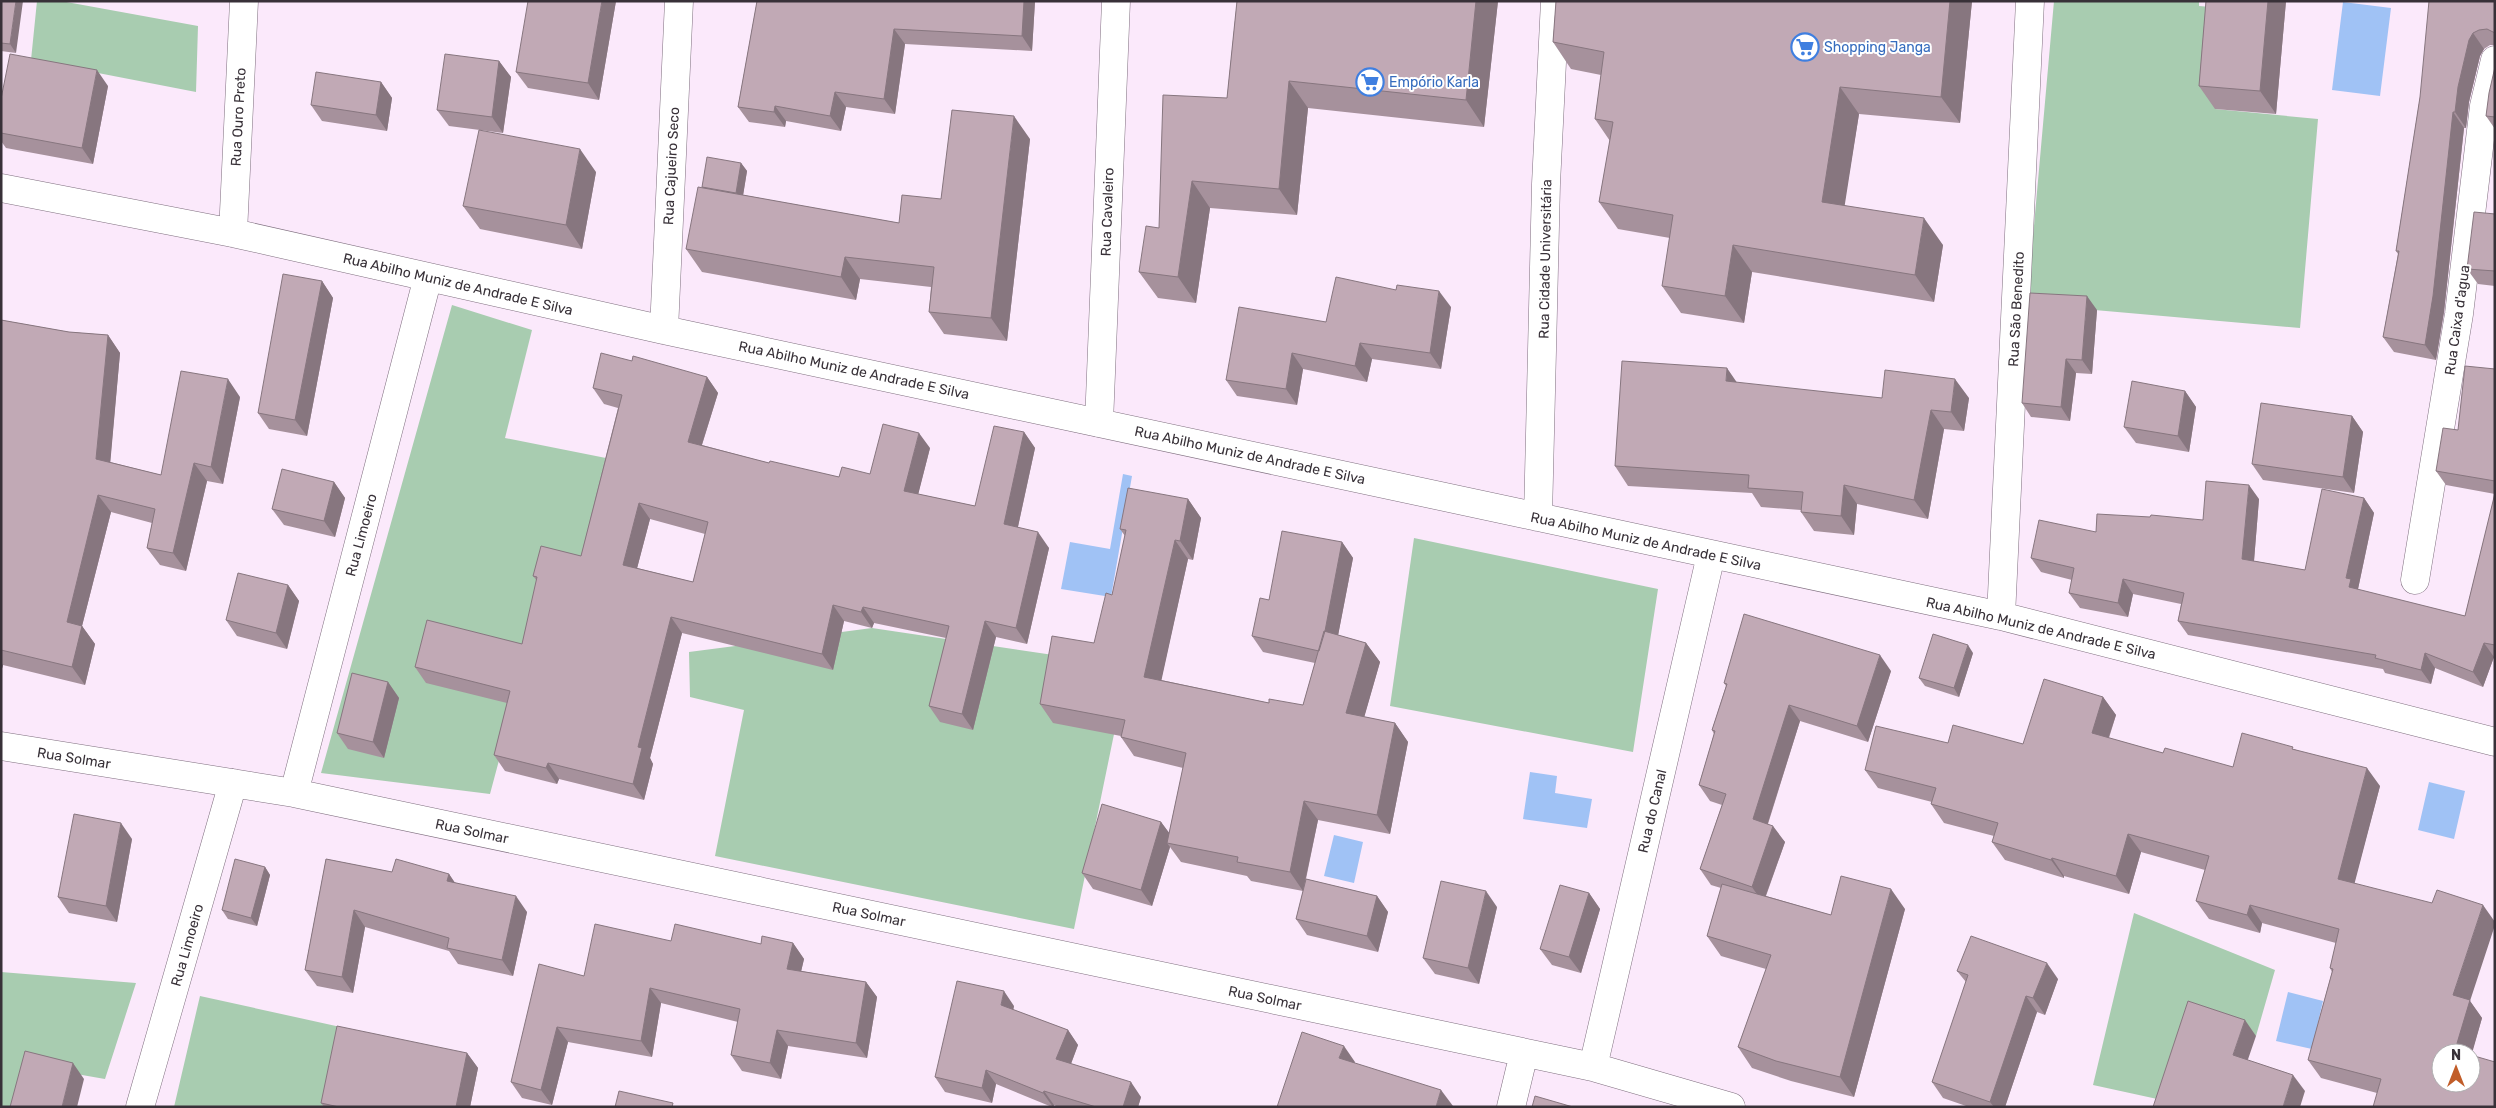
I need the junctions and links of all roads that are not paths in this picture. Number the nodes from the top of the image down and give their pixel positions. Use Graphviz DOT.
graph roads {
  1 [pos="244,1"];
  2 [pos="679,1"];
  3 [pos="1116,1"];
  4 [pos="1555,1"];
  5 [pos="2030,1"];
  6 [pos="2495,60"];
  7 [pos="1,188"];
  8 [pos="233,233"];
  9 [pos="428,277"];
  10 [pos="664,330"];
  11 [pos="1099,423"];
  12 [pos="1538,517"];
  13 [pos="1711,555"];
  14 [pos="2415,580"];
  15 [pos="2001,616"];
  16 [pos="2495,742"];
  17 [pos="1,746"];
  18 [pos="233,784"];
  19 [pos="294,793"];
  20 [pos="1524,1053"];
  21 [pos="1593,1067"];
  22 [pos="140,1107"];
  23 [pos="1511,1107"];
  24 [pos="1731,1107"];
  1 -- 8 [label="street, Rua Ouro Preto"];
  2 -- 10 [label="street, Rua Cajueiro Seco"];
  3 -- 11 [label="street, Rua Cavaleiro"];
  4 -- 12 [label="street, Rua Cidade Universitária"];
  5 -- 15 [label="street, Rua São Benedito"];
  6 -- 14 [label="street, Rua Caixa d'agua"];
  7 -- 8 [label="street, Rua Abilho Muniz de Andrade E Silva"];
  8 -- 9 [label="street, Rua Abilho Muniz de Andrade E Silva"];
  9 -- 10 [label="street, Rua Abilho Muniz de Andrade E Silva"];
  9 -- 19 [label="street, Rua Limoeiro"];
  10 -- 11 [label="street, Rua Abilho Muniz de Andrade E Silva"];
  11 -- 12 [label="street, Rua Abilho Muniz de Andrade E Silva"];
  12 -- 13 [label="street, Rua Abilho Muniz de Andrade E Silva"];
  13 -- 15 [label="street, Rua Abilho Muniz de Andrade E Silva"];
  13 -- 21 [label="street, Rua do Canal"];
  15 -- 16 [label="street, Rua Abilho Muniz de Andrade E Silva"];
  17 -- 18 [label="street, Rua Solmar"];
  18 -- 19 [label="street, Rua Solmar"];
  18 -- 22 [label="street, Rua Limoeiro"];
  19 -- 20 [label="street, Rua Solmar"];
  20 -- 21 [label="street, Rua Solmar"];
  20 -- 23 [label="street"];
  21 -- 24 [label="street, Rua Solmar"];
}
